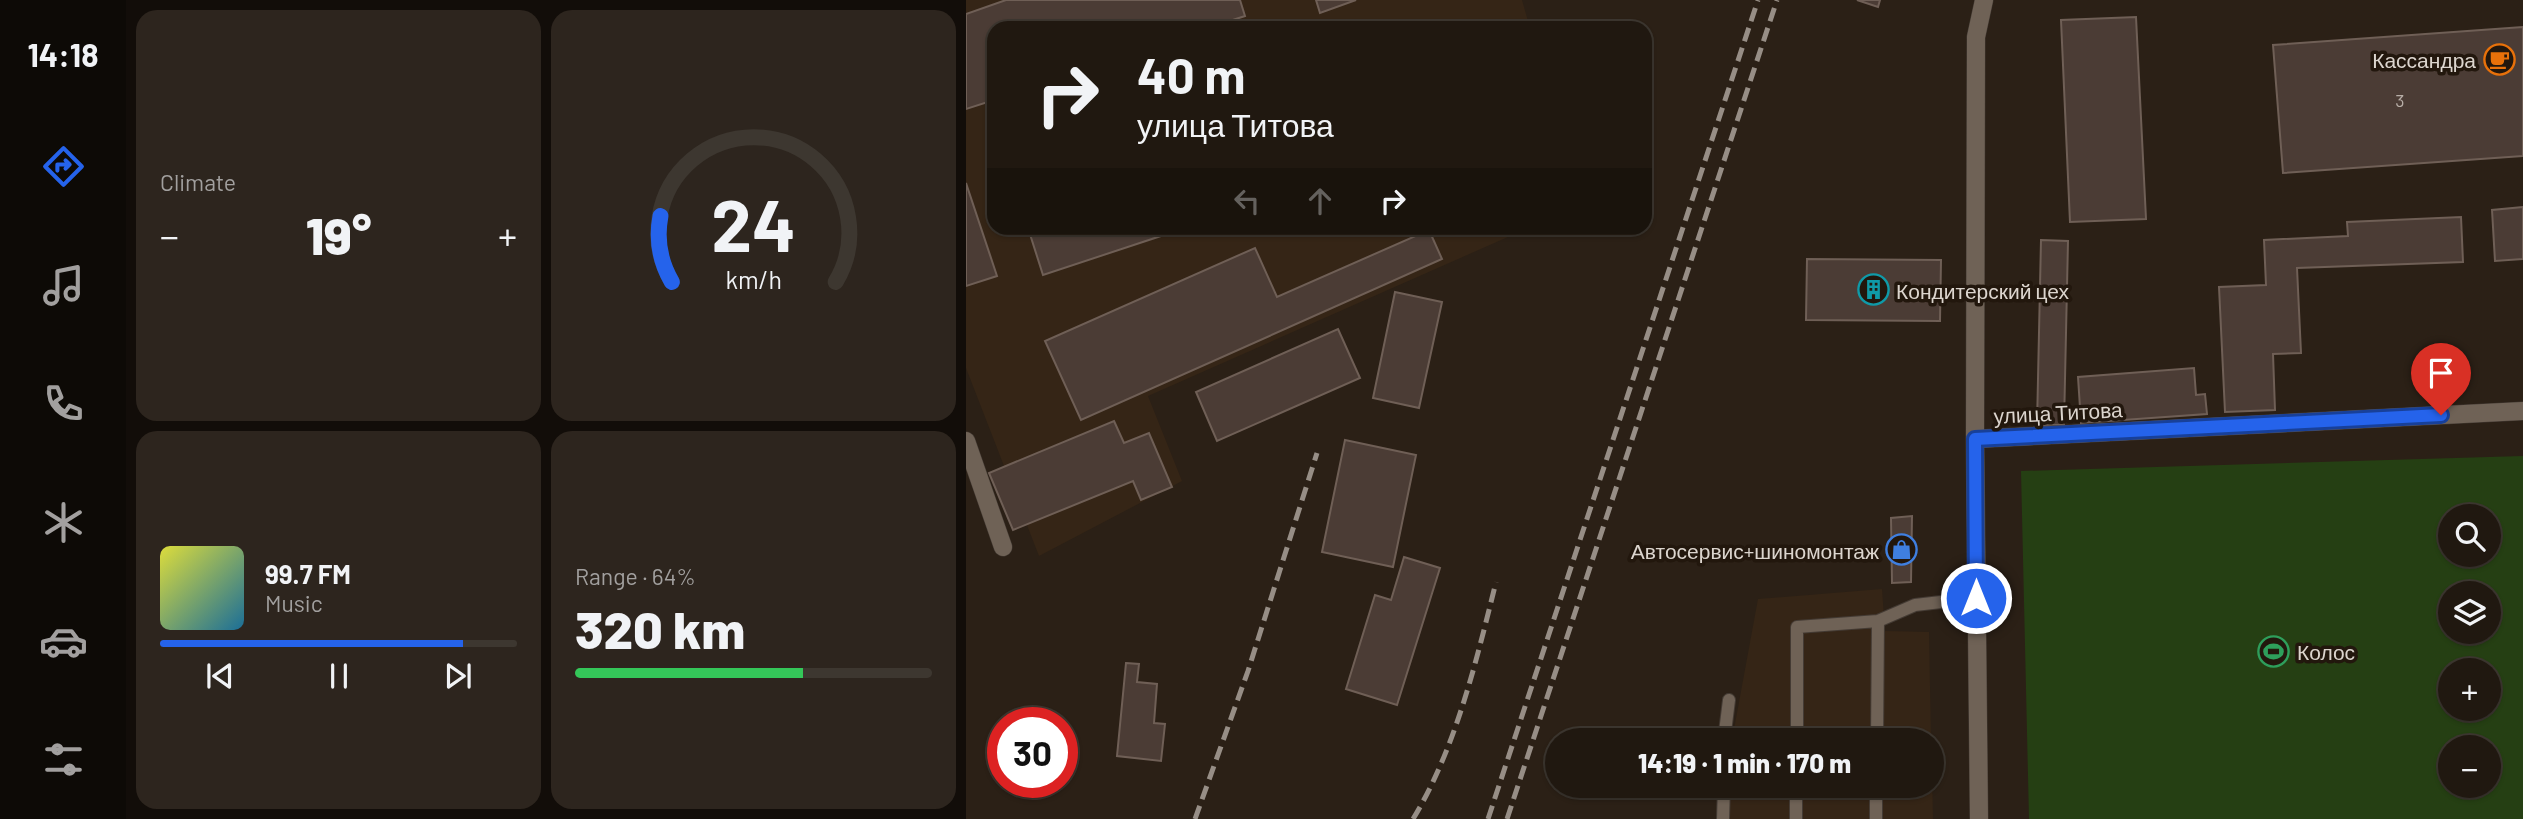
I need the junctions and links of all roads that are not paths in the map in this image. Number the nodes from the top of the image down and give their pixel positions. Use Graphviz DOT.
graph roads {
  1 [pos="1984,0"];
  2 [pos="2523,411"];
  3 [pos="1975,439"];
  4 [pos="966,441"];
  5 [pos="1003,547"];
  6 [pos="1976,598"];
  7 [pos="1878,621"];
  8 [pos="1729,700"];
  9 [pos="1726,728"];
  10 [pos="1797,728"];
  11 [pos="1877,728"];
  12 [pos="1724,798"];
  13 [pos="1796,798"];
  14 [pos="1876,798"];
  15 [pos="1723,819"];
  16 [pos="1796,819"];
  17 [pos="1876,819"];
  18 [pos="1979,819"];
  1 -- 3 [label="street"];
  2 -- 3 [label="street, улица Титова"];
  3 -- 6 [label="street, улица Титова"];
  4 -- 5 [label="street"];
  6 -- 7 [label="lane"];
  6 -- 18 [label="street, улица Титова"];
  7 -- 10 [label="lane"];
  7 -- 11 [label="lane"];
  8 -- 9 [label="lane"];
  12 -- 15 [label="lane"];
  13 -- 16 [label="lane"];
  14 -- 17 [label="lane"];
}
